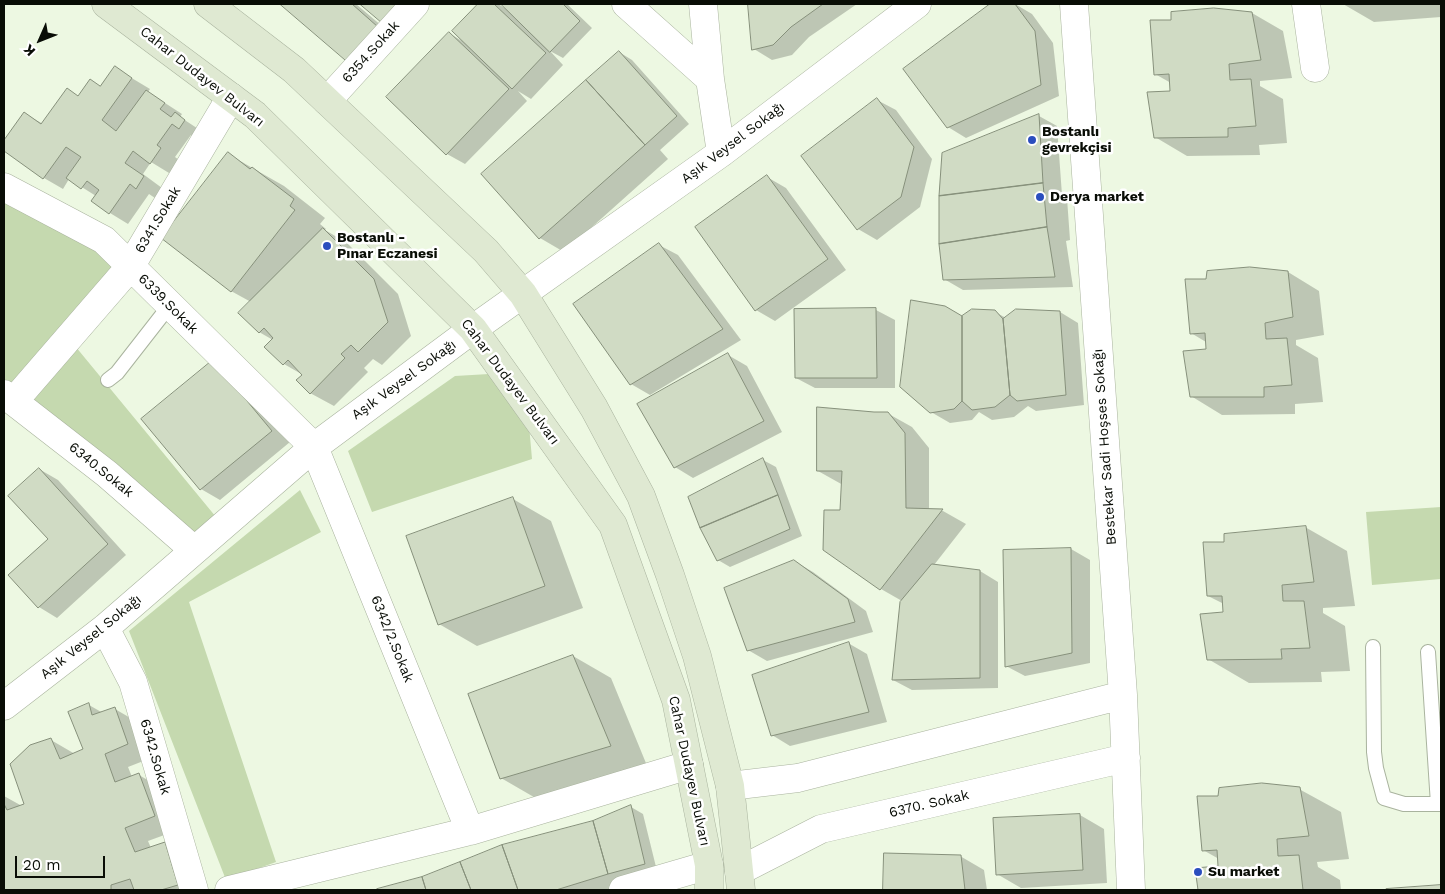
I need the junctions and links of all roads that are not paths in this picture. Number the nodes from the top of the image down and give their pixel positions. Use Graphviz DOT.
graph roads {
  1 [pos="106,4"];
  2 [pos="208,4"];
  3 [pos="415,4"];
  4 [pos="626,4"];
  5 [pos="703,4"];
  6 [pos="917,4"];
  7 [pos="1074,4"];
  8 [pos="1306,4"];
  9 [pos="1315,68"];
  10 [pos="710,79"];
  11 [pos="231,97"];
  12 [pos="327,101"];
  13 [pos="721,153"];
  14 [pos="4,188"];
  15 [pos="130,267"];
  16 [pos="523,294"];
  17 [pos="170,306"];
  18 [pos="474,329"];
  19 [pos="108,380"];
  20 [pos="9,398"];
  21 [pos="314,447"];
  22 [pos="194,550"];
  23 [pos="105,628"];
  24 [pos="1374,647"];
  25 [pos="1428,652"];
  26 [pos="1123,695"];
  27 [pos="4,706"];
  28 [pos="1126,758"];
  29 [pos="689,765"];
  30 [pos="730,786"];
  31 [pos="1440,804"];
  32 [pos="470,830"];
  33 [pos="709,878"];
  34 [pos="740,880"];
  35 [pos="194,890"];
  36 [pos="229,890"];
  37 [pos="623,890"];
  38 [pos="1130,890"];
  1 -- 11 [label="main road, Cahar Dudayev Bulvarı"];
  2 -- 12 [label="main road"];
  3 -- 12 [label="street, 6354.Sokak"];
  4 -- 10 [label="street"];
  5 -- 10 [label="street"];
  6 -- 13 [label="street, Aşık Veysel Sokağı"];
  7 -- 26 [label="street, Bestekar Sadi Hoşses Sokağı"];
  8 -- 9 [label="street"];
  10 -- 13 [label="street"];
  11 -- 15 [label="street, 6341.Sokak"];
  11 -- 18 [label="main road, Cahar Dudayev Bulvarı"];
  12 -- 16 [label="main road"];
  13 -- 16 [label="street, Aşık Veysel Sokağı"];
  14 -- 15 [label="street, 6339.Sokak"];
  15 -- 17 [label="street, 6339.Sokak"];
  15 -- 20 [label="street, 6341.Sokak"];
  16 -- 18 [label="street, Aşık Veysel Sokağı"];
  16 -- 30 [label="main road"];
  17 -- 19 [label="lane"];
  17 -- 21 [label="street, 6339.Sokak"];
  18 -- 21 [label="street, Aşık Veysel Sokağı"];
  18 -- 29 [label="main road, Cahar Dudayev Bulvarı"];
  20 -- 22 [label="street, 6340.Sokak"];
  21 -- 22 [label="street, Aşık Veysel Sokağı"];
  21 -- 32 [label="street, 6342/2.Sokak"];
  22 -- 23 [label="street, Aşık Veysel Sokağı"];
  23 -- 27 [label="street, Aşık Veysel Sokağı"];
  23 -- 35 [label="street, 6342.Sokak"];
  24 -- 31 [label="lane"];
  25 -- 31 [label="lane"];
  26 -- 28 [label="street, Bestekar Sadi Hoşses Sokağı"];
  26 -- 30 [label="street"];
  28 -- 34 [label="street, 6370. Sokak"];
  28 -- 38 [label="street, Bestekar Sadi Hoşses Sokağı"];
  29 -- 32 [label="street"];
  29 -- 33 [label="main road, Cahar Dudayev Bulvarı"];
  30 -- 34 [label="main road"];
  32 -- 36 [label="street"];
  33 -- 37 [label="street"];
}
